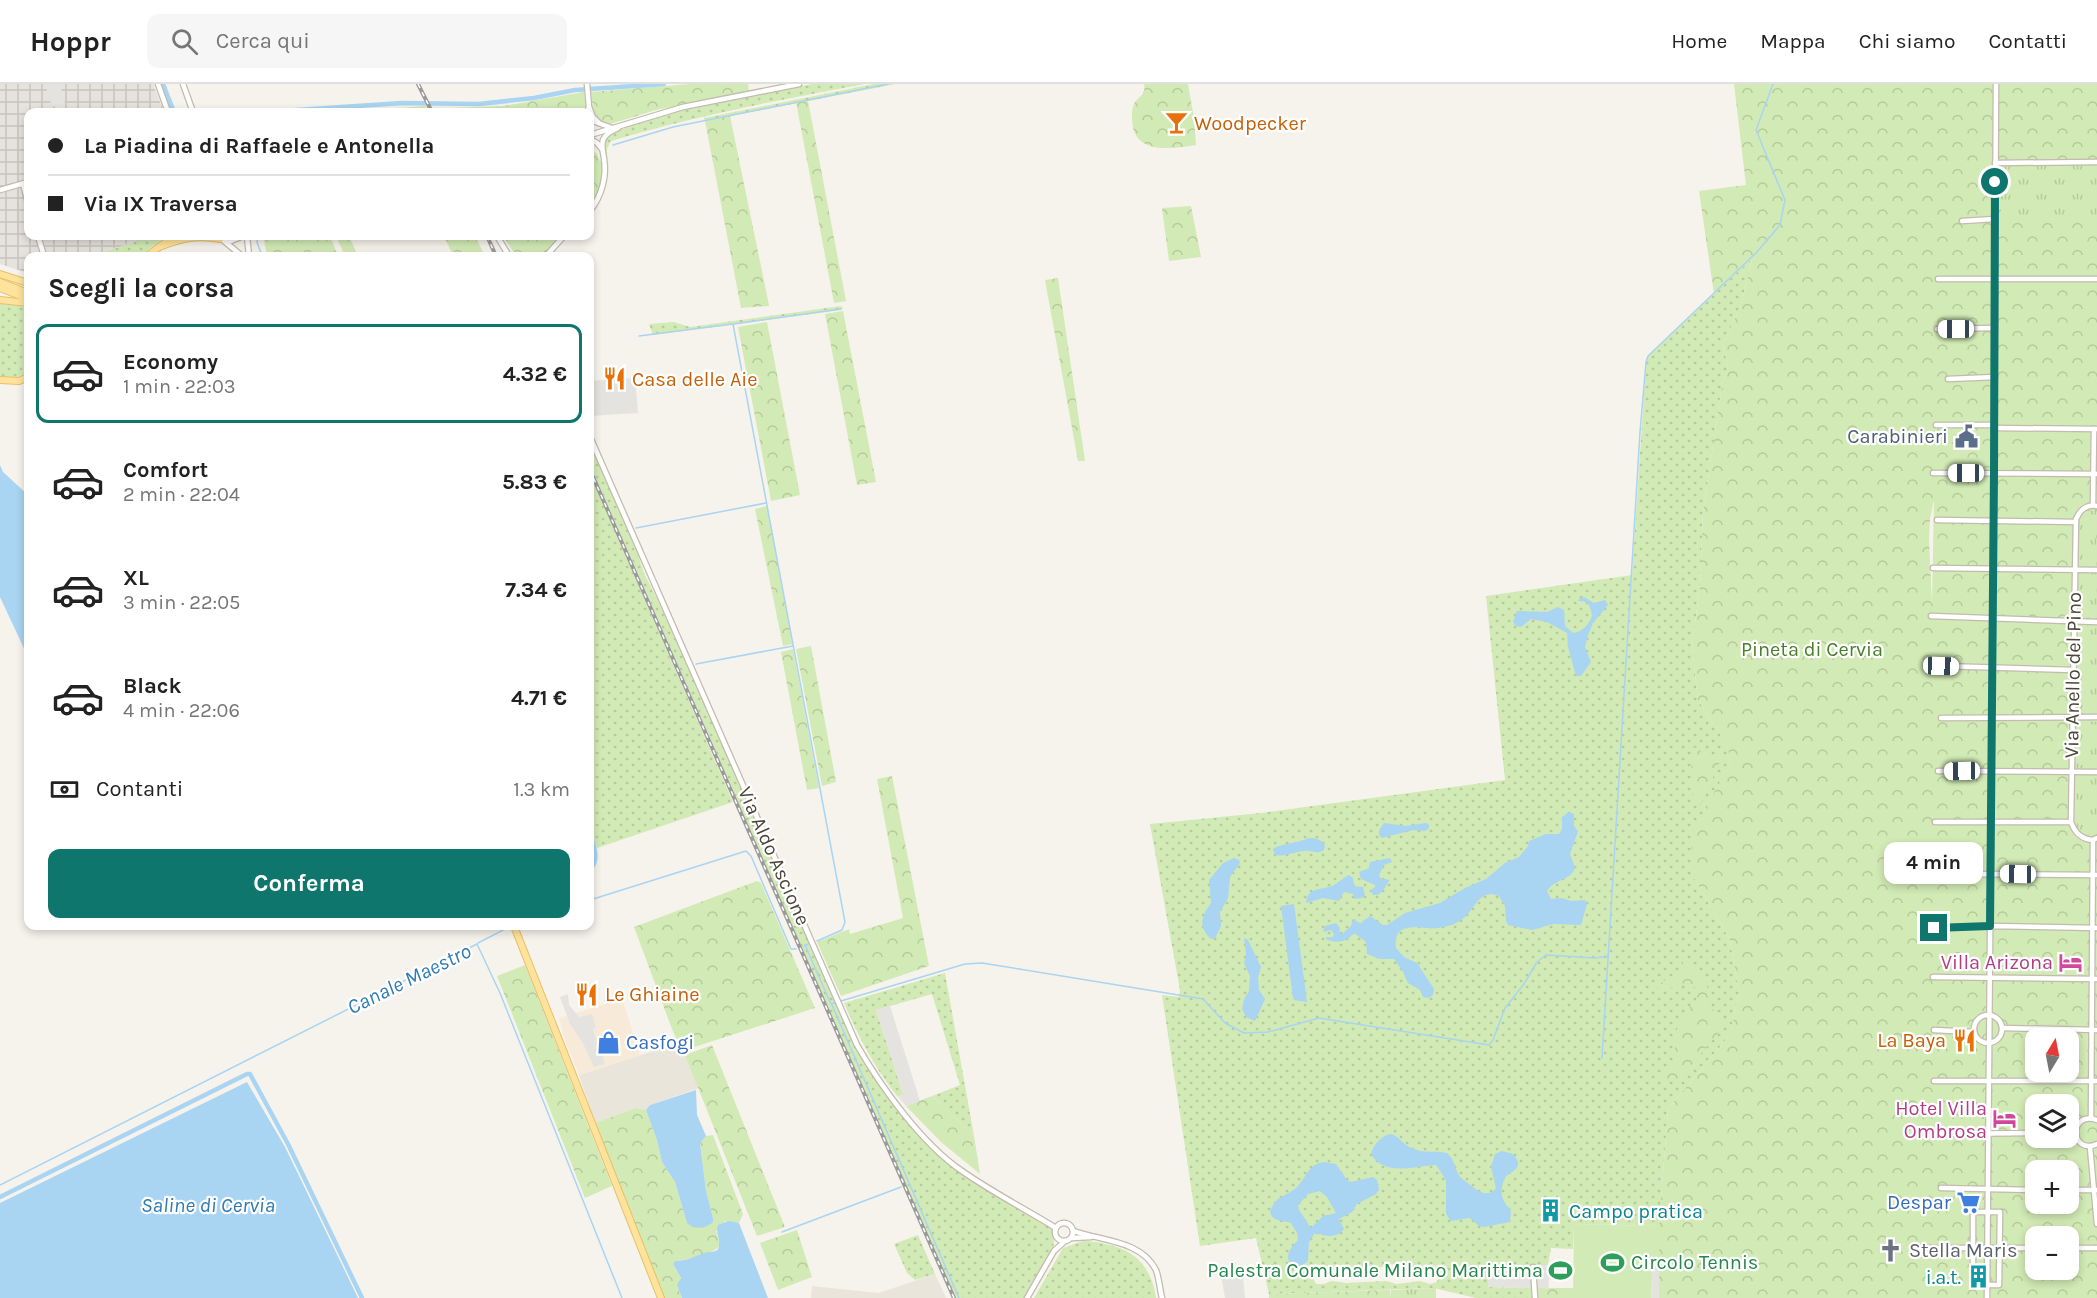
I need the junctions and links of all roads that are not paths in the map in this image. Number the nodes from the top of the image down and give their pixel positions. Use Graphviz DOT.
graph roads {
  1 [pos="158,84"];
  2 [pos="183,84"];
  3 [pos="587,84"];
  4 [pos="799,84"];
  5 [pos="1996,84"];
  6 [pos="167,108"];
  7 [pos="192,108"];
  8 [pos="589,108"];
  9 [pos="594,118"];
  10 [pos="594,121"];
  11 [pos="599,123"];
  12 [pos="628,123"];
  13 [pos="612,128"];
  14 [pos="594,135"];
  15 [pos="594,140"];
  16 [pos="602,149"];
  17 [pos="2097,162"];
  18 [pos="1995,163"];
  19 [pos="24,184"];
  20 [pos="2,189"];
  21 [pos="594,204"];
  22 [pos="1995,219"];
  23 [pos="1962,221"];
  24 [pos="169,240"];
  25 [pos="178,240"];
  26 [pos="222,240"];
  27 [pos="560,240"];
  28 [pos="159,247"];
  29 [pos="152,252"];
  30 [pos="237,252"];
  31 [pos="550,252"];
  32 [pos="0,274"];
  33 [pos="1938,279"];
  34 [pos="2097,279"];
  35 [pos="1994,280"];
  36 [pos="0,282"];
  37 [pos="24,282"];
  38 [pos="0,288"];
  39 [pos="24,291"];
  40 [pos="24,299"];
  41 [pos="0,300"];
  42 [pos="24,301"];
  43 [pos="1995,328"];
  44 [pos="1937,329"];
  45 [pos="1995,377"];
  46 [pos="24,379"];
  47 [pos="1948,379"];
  48 [pos="0,380"];
  49 [pos="1936,425"];
  50 [pos="1995,427"];
  51 [pos="2095,429"];
  52 [pos="594,445"];
  53 [pos="1933,473"];
  54 [pos="1994,474"];
  55 [pos="2095,474"];
  56 [pos="2095,505"];
  57 [pos="1937,520"];
  58 [pos="1993,521"];
  59 [pos="2076,522"];
  60 [pos="1933,568"];
  61 [pos="1993,568"];
  62 [pos="2075,570"];
  63 [pos="2097,570"];
  64 [pos="1931,616"];
  65 [pos="1992,618"];
  66 [pos="2074,622"];
  67 [pos="2097,622"];
  68 [pos="1941,666"];
  69 [pos="1992,668"];
  70 [pos="2073,670"];
  71 [pos="2073,717"];
  72 [pos="2097,717"];
  73 [pos="1941,718"];
  74 [pos="1991,718"];
  75 [pos="1991,770"];
  76 [pos="1938,771"];
  77 [pos="2071,771"];
  78 [pos="2097,772"];
  79 [pos="1935,822"];
  80 [pos="1991,822"];
  81 [pos="2071,822"];
  82 [pos="2095,839"];
  83 [pos="1990,874"];
  84 [pos="2095,875"];
  85 [pos="1930,876"];
  86 [pos="1990,926"];
  87 [pos="1934,928"];
  88 [pos="2095,928"];
  89 [pos="516,930"];
  90 [pos="1933,977"];
  91 [pos="1989,977"];
  92 [pos="2094,979"];
  93 [pos="1989,1014"];
  94 [pos="2003,1028"];
  95 [pos="1934,1030"];
  96 [pos="2090,1030"];
  97 [pos="2097,1030"];
  98 [pos="1974,1032"];
  99 [pos="1989,1043"];
  100 [pos="1934,1081"];
  101 [pos="1989,1081"];
  102 [pos="2094,1081"];
  103 [pos="2091,1118"];
  104 [pos="2097,1120"];
  105 [pos="2079,1124"];
  106 [pos="1988,1133"];
  107 [pos="2025,1133"];
  108 [pos="1934,1134"];
  109 [pos="2079,1141"];
  110 [pos="2095,1145"];
  111 [pos="1941,1188"];
  112 [pos="1988,1189"];
  113 [pos="2025,1190"];
  114 [pos="2079,1190"];
  115 [pos="2095,1190"];
  116 [pos="1988,1212"];
  117 [pos="1036,1216"];
  118 [pos="1060,1223"];
  119 [pos="2097,1224"];
  120 [pos="1056,1228"];
  121 [pos="1074,1231"];
  122 [pos="1057,1237"];
  123 [pos="1099,1237"];
  124 [pos="1071,1239"];
  125 [pos="1065,1241"];
  126 [pos="1929,1248"];
  127 [pos="1973,1248"];
  128 [pos="1988,1248"];
  129 [pos="2000,1248"];
  130 [pos="2025,1248"];
  131 [pos="2079,1248"];
  132 [pos="2097,1248"];
  133 [pos="1054,1251"];
  134 [pos="1533,1267"];
  135 [pos="1987,1285"];
  136 [pos="661,1298"];
  137 [pos="1027,1298"];
  138 [pos="1162,1298"];
  139 [pos="1535,1298"];
  140 [pos="1987,1298"];
  1 -- 6 [label="street"];
  2 -- 7 [label="street"];
  3 -- 8 [label="street"];
  4 -- 12 [label="street"];
  5 -- 18 [label="street"];
  9 -- 11 [label="street"];
  10 -- 11 [label="street"];
  11 -- 13 [label="street"];
  12 -- 13 [label="street"];
  12 -- 16 [label="street"];
  13 -- 14 [label="street"];
  15 -- 16 [label="street"];
  16 -- 21 [label="street"];
  17 -- 18 [label="street"];
  18 -- 22 [label="street"];
  19 -- 20 [label="street"];
  22 -- 23 [label="street"];
  22 -- 35 [label="street"];
  24 -- 28 [label="main road"];
  25 -- 28 [label="main road"];
  26 -- 30 [label="street"];
  27 -- 31 [label="street"];
  28 -- 29 [label="main road"];
  32 -- 37 [label="main road"];
  33 -- 35 [label="street"];
  34 -- 35 [label="street"];
  35 -- 43 [label="street"];
  36 -- 39 [label="main road"];
  38 -- 40 [label="main road"];
  41 -- 42 [label="main road"];
  43 -- 44 [label="street"];
  43 -- 45 [label="street"];
  45 -- 47 [label="street"];
  45 -- 50 [label="street"];
  46 -- 48 [label="main road"];
  49 -- 50 [label="street"];
  50 -- 51 [label="street"];
  50 -- 54 [label="street"];
  51 -- 55 [label="street"];
  52 -- 117 [label="street, Via Aldo Ascione"];
  53 -- 54 [label="street"];
  54 -- 55 [label="street"];
  54 -- 58 [label="street"];
  55 -- 56 [label="street"];
  56 -- 59 [label="street"];
  57 -- 58 [label="street"];
  58 -- 59 [label="street"];
  58 -- 61 [label="street"];
  59 -- 62 [label="street, Via Anello del Pino"];
  60 -- 61 [label="street"];
  61 -- 62 [label="street"];
  61 -- 65 [label="street"];
  62 -- 63 [label="street"];
  62 -- 66 [label="street, Via Anello del Pino"];
  64 -- 65 [label="street"];
  65 -- 66 [label="street"];
  65 -- 69 [label="street"];
  66 -- 67 [label="street"];
  66 -- 70 [label="street, Via Anello del Pino"];
  68 -- 69 [label="street"];
  69 -- 70 [label="street"];
  69 -- 74 [label="street"];
  70 -- 71 [label="street, Via Anello del Pino"];
  71 -- 72 [label="street"];
  71 -- 74 [label="street"];
  71 -- 77 [label="street, Via Anello del Pino"];
  73 -- 74 [label="street"];
  74 -- 75 [label="street"];
  75 -- 76 [label="street"];
  75 -- 77 [label="street"];
  75 -- 80 [label="street"];
  77 -- 78 [label="street"];
  77 -- 81 [label="street, Via Anello del Pino"];
  79 -- 80 [label="street"];
  80 -- 81 [label="street"];
  80 -- 83 [label="street"];
  81 -- 82 [label="street"];
  82 -- 84 [label="street"];
  83 -- 84 [label="street"];
  83 -- 85 [label="street"];
  83 -- 86 [label="street"];
  84 -- 88 [label="street"];
  86 -- 87 [label="street"];
  86 -- 88 [label="street"];
  86 -- 91 [label="street"];
  88 -- 92 [label="street"];
  89 -- 136 [label="main road"];
  90 -- 91 [label="street"];
  91 -- 92 [label="street"];
  91 -- 93 [label="street"];
  92 -- 96 [label="street"];
  93 -- 94 [label="street"];
  93 -- 98 [label="street"];
  93 -- 99 [label="street"];
  94 -- 96 [label="street"];
  94 -- 99 [label="street"];
  95 -- 98 [label="street"];
  96 -- 97 [label="street"];
  96 -- 102 [label="street"];
  98 -- 99 [label="street"];
  99 -- 101 [label="street"];
  100 -- 101 [label="street"];
  101 -- 102 [label="street"];
  101 -- 106 [label="street"];
  102 -- 103 [label="street"];
  103 -- 104 [label="street"];
  103 -- 105 [label="street"];
  106 -- 107 [label="street"];
  106 -- 108 [label="street"];
  106 -- 112 [label="street"];
  109 -- 110 [label="street"];
  110 -- 115 [label="street"];
  111 -- 112 [label="street"];
  112 -- 113 [label="street"];
  112 -- 116 [label="street"];
  114 -- 115 [label="street"];
  115 -- 119 [label="street"];
  116 -- 127 [label="street"];
  116 -- 128 [label="street"];
  116 -- 129 [label="street"];
  117 -- 118 [label="street, Via Aldo Ascione"];
  117 -- 120 [label="street, Via Aldo Ascione"];
  118 -- 120 [label="street"];
  118 -- 121 [label="street"];
  120 -- 122 [label="street"];
  121 -- 123 [label="street"];
  121 -- 124 [label="street"];
  122 -- 125 [label="street"];
  122 -- 133 [label="street"];
  123 -- 124 [label="street"];
  123 -- 138 [label="street"];
  124 -- 125 [label="street"];
  125 -- 133 [label="street"];
  126 -- 127 [label="street"];
  127 -- 128 [label="street"];
  127 -- 135 [label="street"];
  128 -- 129 [label="street"];
  128 -- 135 [label="street"];
  129 -- 130 [label="street"];
  129 -- 135 [label="street"];
  131 -- 132 [label="street"];
  133 -- 137 [label="street"];
  134 -- 139 [label="street"];
  135 -- 140 [label="street"];
}
